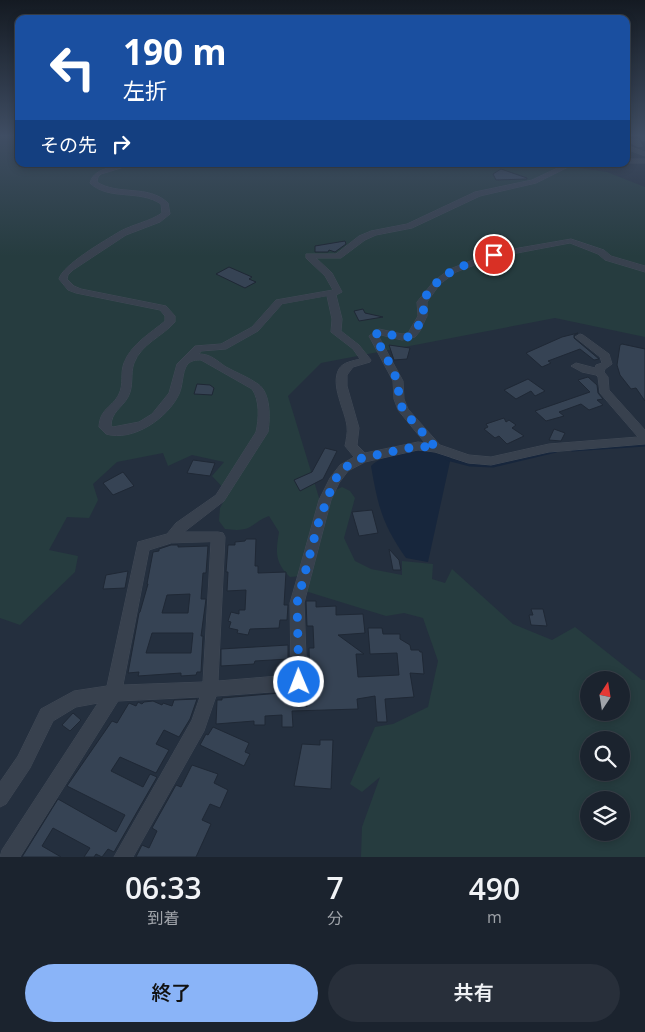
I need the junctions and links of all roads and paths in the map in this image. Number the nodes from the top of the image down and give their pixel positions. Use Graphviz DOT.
graph roads {
  1 [pos="95,176"];
  2 [pos="546,176"];
  3 [pos="645,268"];
  4 [pos="332,294"];
  5 [pos="580,337"];
  6 [pos="191,357"];
  7 [pos="576,366"];
  8 [pos="598,372"];
  9 [pos="645,437"];
  10 [pos="645,440"];
  11 [pos="436,448"];
  12 [pos="362,458"];
  13 [pos="171,538"];
  14 [pos="210,689"];
  15 [pos="114,693"];
  16 [pos="0,798"];
  17 [pos="8,857"];
  18 [pos="124,857"];
  1 -- 6 [label="street"];
  2 -- 4 [label="street"];
  3 -- 11 [label="street"];
  4 -- 6 [label="street"];
  4 -- 12 [label="street"];
  5 -- 8 [label="street"];
  6 -- 13 [label="street"];
  7 -- 8 [label="street"];
  8 -- 9 [label="street"];
  10 -- 11 [label="street"];
  11 -- 12 [label="street"];
  12 -- 14 [label="street"];
  13 -- 14 [label="street"];
  13 -- 15 [label="street"];
  14 -- 15 [label="street"];
  14 -- 18 [label="street"];
  15 -- 16 [label="street"];
  15 -- 17 [label="street"];
}
